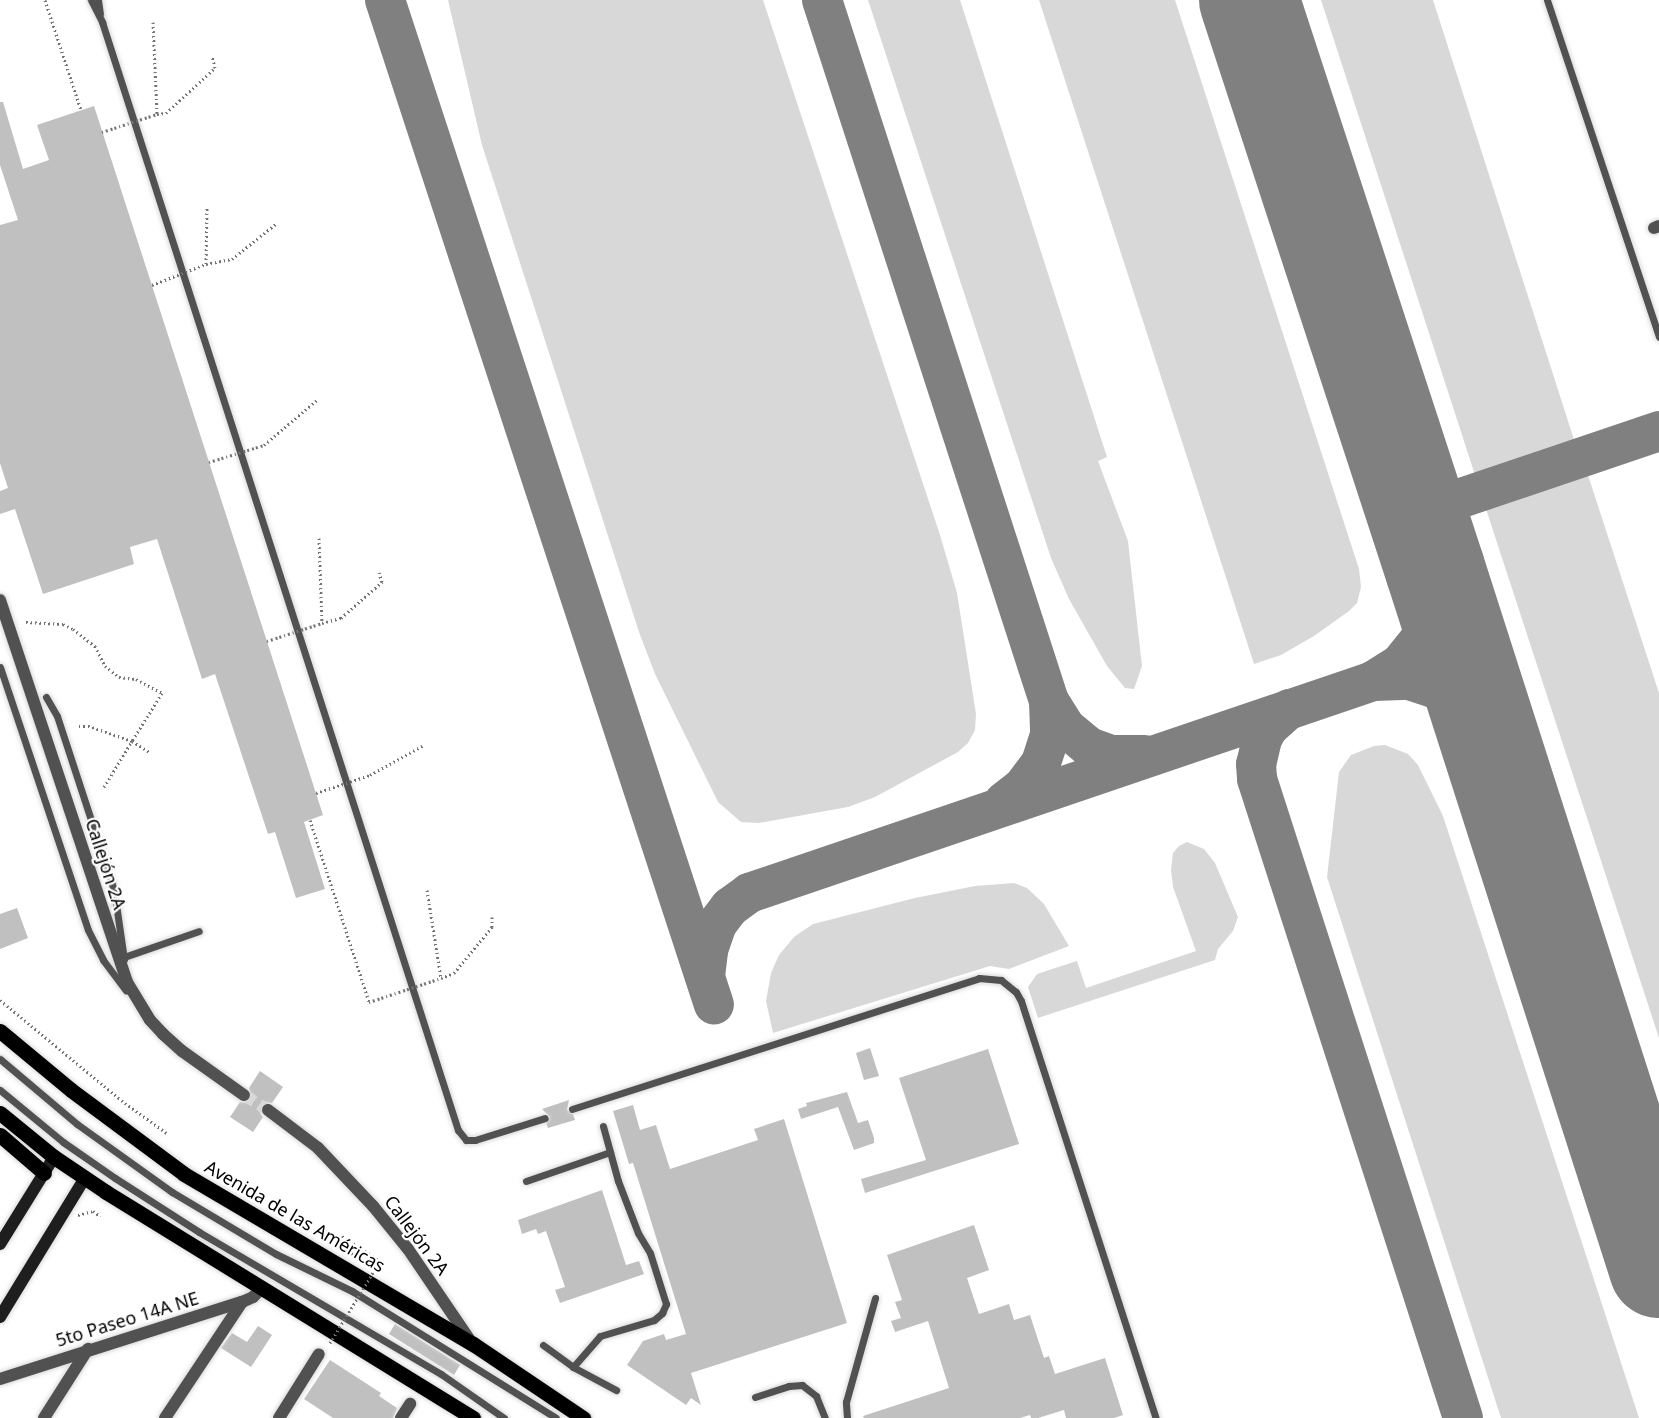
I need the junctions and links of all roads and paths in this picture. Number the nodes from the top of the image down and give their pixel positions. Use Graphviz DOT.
graph roads {
  1 [pos="45,0"];
  2 [pos="91,0"];
  3 [pos="98,0"];
  4 [pos="1547,0"];
  5 [pos="102,22"];
  6 [pos="153,22"];
  7 [pos="212,55"];
  8 [pos="81,110"];
  9 [pos="157,114"];
  10 [pos="102,132"];
  11 [pos="207,206"];
  12 [pos="277,223"];
  13 [pos="206,264"];
  14 [pos="152,285"];
  15 [pos="1659,337"];
  16 [pos="317,400"];
  17 [pos="209,462"];
  18 [pos="319,538"];
  19 [pos="379,572"];
  20 [pos="0,600"];
  21 [pos="26,622"];
  22 [pos="322,623"];
  23 [pos="267,641"];
  24 [pos="0,667"];
  25 [pos="46,697"];
  26 [pos="78,726"];
  27 [pos="132,741"];
  28 [pos="422,746"];
  29 [pos="151,753"];
  30 [pos="104,787"];
  31 [pos="316,793"];
  32 [pos="310,820"];
  33 [pos="427,890"];
  34 [pos="492,917"];
  35 [pos="199,931"];
  36 [pos="124,957"];
  37 [pos="441,978"];
  38 [pos="127,982"];
  39 [pos="0,1000"];
  40 [pos="150,1020"];
  41 [pos="0,1031"];
  42 [pos="0,1059"];
  43 [pos="0,1090"];
  44 [pos="244,1095"];
  45 [pos="572,1109"];
  46 [pos="268,1110"];
  47 [pos="0,1113"];
  48 [pos="545,1118"];
  49 [pos="603,1126"];
  50 [pos="168,1134"];
  51 [pos="0,1135"];
  52 [pos="610,1152"];
  53 [pos="54,1157"];
  54 [pos="93,1163"];
  55 [pos="44,1173"];
  56 [pos="85,1178"];
  57 [pos="526,1181"];
  58 [pos="100,1216"];
  59 [pos="76,1219"];
  60 [pos="0,1244"];
  61 [pos="362,1260"];
  62 [pos="261,1289"];
  63 [pos="875,1298"];
  64 [pos="242,1302"];
  65 [pos="0,1317"];
  66 [pos="330,1343"];
  67 [pos="473,1344"];
  68 [pos="543,1346"];
  69 [pos="88,1349"];
  70 [pos="319,1354"];
  71 [pos="573,1367"];
  72 [pos="0,1378"];
  73 [pos="616,1390"];
  74 [pos="755,1397"];
  75 [pos="410,1404"];
  76 [pos="44,1418"];
  77 [pos="165,1418"];
  78 [pos="279,1418"];
  79 [pos="401,1418"];
  80 [pos="473,1418"];
  81 [pos="504,1418"];
  82 [pos="556,1418"];
  83 [pos="583,1418"];
  84 [pos="825,1418"];
  85 [pos="847,1418"];
  86 [pos="1156,1418"];
  1 -- 8 [label="path"];
  2 -- 5 [label="lane"];
  3 -- 5 [label="lane"];
  4 -- 15 [label="lane"];
  5 -- 48 [label="lane"];
  6 -- 9 [label="path"];
  7 -- 9 [label="path"];
  9 -- 10 [label="path, bridge"];
  11 -- 13 [label="path, bridge"];
  12 -- 13 [label="path"];
  13 -- 14 [label="path, bridge"];
  16 -- 17 [label="path, bridge"];
  18 -- 22 [label="path"];
  19 -- 22 [label="path"];
  20 -- 38 [label="street, Callejón 2A"];
  21 -- 27 [label="path"];
  22 -- 23 [label="path, bridge"];
  24 -- 40 [label="lane"];
  25 -- 36 [label="lane"];
  26 -- 27 [label="path"];
  27 -- 29 [label="path"];
  27 -- 30 [label="path"];
  28 -- 31 [label="path, bridge"];
  32 -- 37 [label="path, bridge"];
  33 -- 37 [label="path"];
  34 -- 37 [label="path"];
  35 -- 36 [label="lane"];
  36 -- 38 [label="lane"];
  38 -- 40 [label="street, Callejón 2A"];
  39 -- 50 [label="path"];
  40 -- 44 [label="street, Callejón 2A"];
  41 -- 67 [label="main road, Avenida de las Américas"];
  42 -- 82 [label="lane, Avenida de las Américas"];
  43 -- 54 [label="lane"];
  45 -- 86 [label="lane"];
  46 -- 67 [label="street, Callejón 2A"];
  47 -- 53 [label="main road"];
  49 -- 52 [label="lane"];
  51 -- 55 [label="main road"];
  52 -- 57 [label="lane"];
  52 -- 71 [label="lane"];
  53 -- 55 [label="street"];
  53 -- 56 [label="main road"];
  54 -- 56 [label="lane"];
  54 -- 81 [label="lane"];
  55 -- 60 [label="street"];
  56 -- 62 [label="main road"];
  56 -- 65 [label="street"];
  58 -- 59 [label="path"];
  61 -- 66 [label="path, bridge"];
  62 -- 64 [label="street, 5to Paseo 14A NE"];
  62 -- 80 [label="main road"];
  63 -- 85 [label="lane"];
  64 -- 69 [label="street, 5to Paseo 14A NE"];
  64 -- 77 [label="street"];
  67 -- 83 [label="main road, Avenida de las Américas"];
  68 -- 71 [label="lane"];
  69 -- 72 [label="street, 5to Paseo 14A NE"];
  69 -- 76 [label="street"];
  70 -- 78 [label="street"];
  71 -- 73 [label="lane"];
  74 -- 84 [label="lane"];
  75 -- 79 [label="street"];
}
